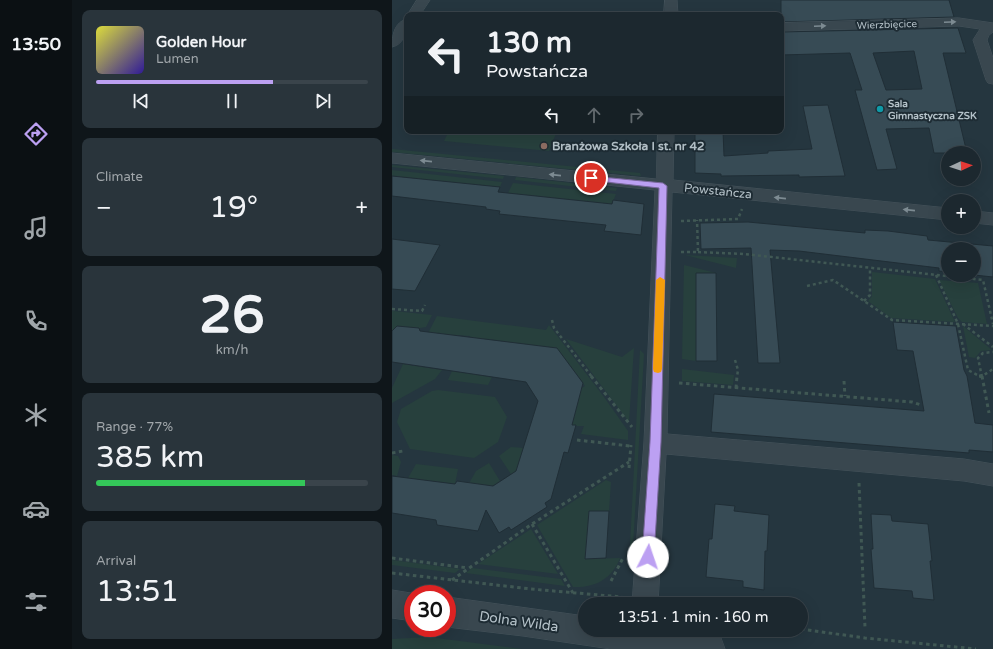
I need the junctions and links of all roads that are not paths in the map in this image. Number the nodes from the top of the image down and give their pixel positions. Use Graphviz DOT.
graph roads {
  1 [pos="424,0"];
  2 [pos="672,0"];
  3 [pos="415,12"];
  4 [pos="671,12"];
  5 [pos="993,26"];
  6 [pos="784,27"];
  7 [pos="404,29"];
  8 [pos="398,40"];
  9 [pos="993,80"];
  10 [pos="666,134"];
  11 [pos="392,158"];
  12 [pos="663,186"];
  13 [pos="941,213"];
  14 [pos="981,218"];
  15 [pos="993,219"];
  16 [pos="656,442"];
  17 [pos="993,475"];
  18 [pos="645,597"];
  19 [pos="392,604"];
  20 [pos="404,606"];
  21 [pos="456,613"];
  22 [pos="643,639"];
  23 [pos="710,649"];
  1 -- 3 [label="street"];
  2 -- 4 [label="street"];
  6 -- 5 [label="street, Wierzbięcice, one-way"];
  5 -- 9 [label="street"];
  7 -- 8 [label="street"];
  10 -- 12 [label="street"];
  12 -- 11 [label="street, Powstańcza, one-way"];
  13 -- 12 [label="street, Powstańcza, one-way"];
  12 -- 16 [label="street"];
  14 -- 15 [label="street"];
  16 -- 17 [label="street"];
  16 -- 18 [label="street"];
  19 -- 20 [label="street"];
  21 -- 22 [label="street, Dolna Wilda"];
  22 -- 23 [label="street, Dolna Wilda"];
}
